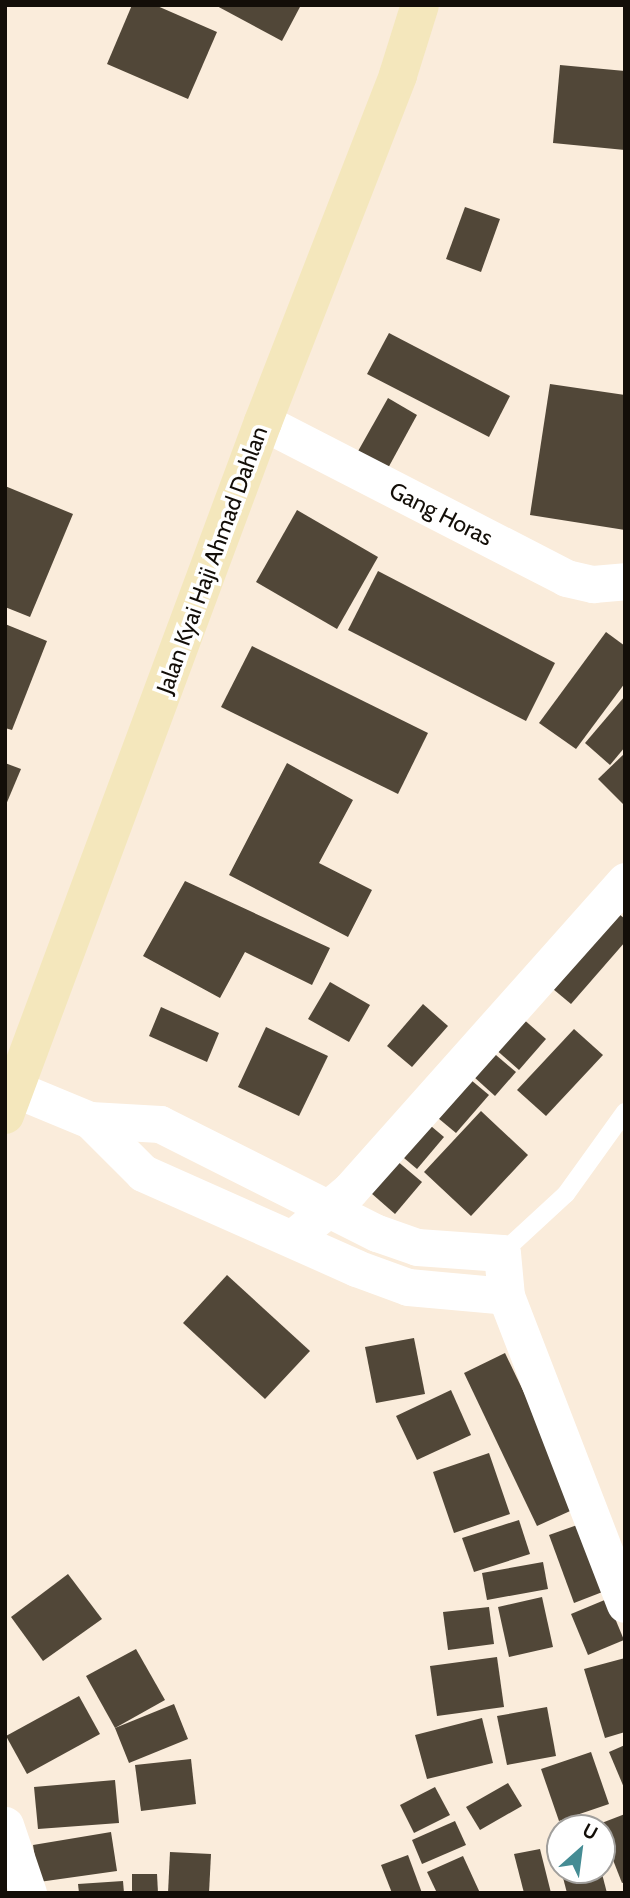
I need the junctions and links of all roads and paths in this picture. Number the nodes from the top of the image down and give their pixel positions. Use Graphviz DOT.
graph roads {
  1 [pos="420,5"];
  2 [pos="263,422"];
  3 [pos="625,581"];
  4 [pos="625,881"];
  5 [pos="10,1102"];
  6 [pos="625,1112"];
  7 [pos="90,1120"];
  8 [pos="328,1208"];
  9 [pos="295,1237"];
  10 [pos="502,1254"];
  11 [pos="506,1296"];
  12 [pos="625,1604"];
  13 [pos="5,1825"];
  14 [pos="28,1893"];
  1 -- 2 [label="main road, Jalan Kyai Haji Ahmad Dahlan"];
  2 -- 3 [label="street, Gang Horas"];
  2 -- 5 [label="main road, Jalan Kyai Haji Ahmad Dahlan"];
  4 -- 8 [label="street"];
  5 -- 7 [label="street"];
  6 -- 10 [label="lane"];
  7 -- 8 [label="street"];
  7 -- 9 [label="street"];
  8 -- 9 [label="street"];
  8 -- 10 [label="street"];
  9 -- 11 [label="street"];
  10 -- 11 [label="street"];
  11 -- 12 [label="street"];
  13 -- 14 [label="street"];
}
